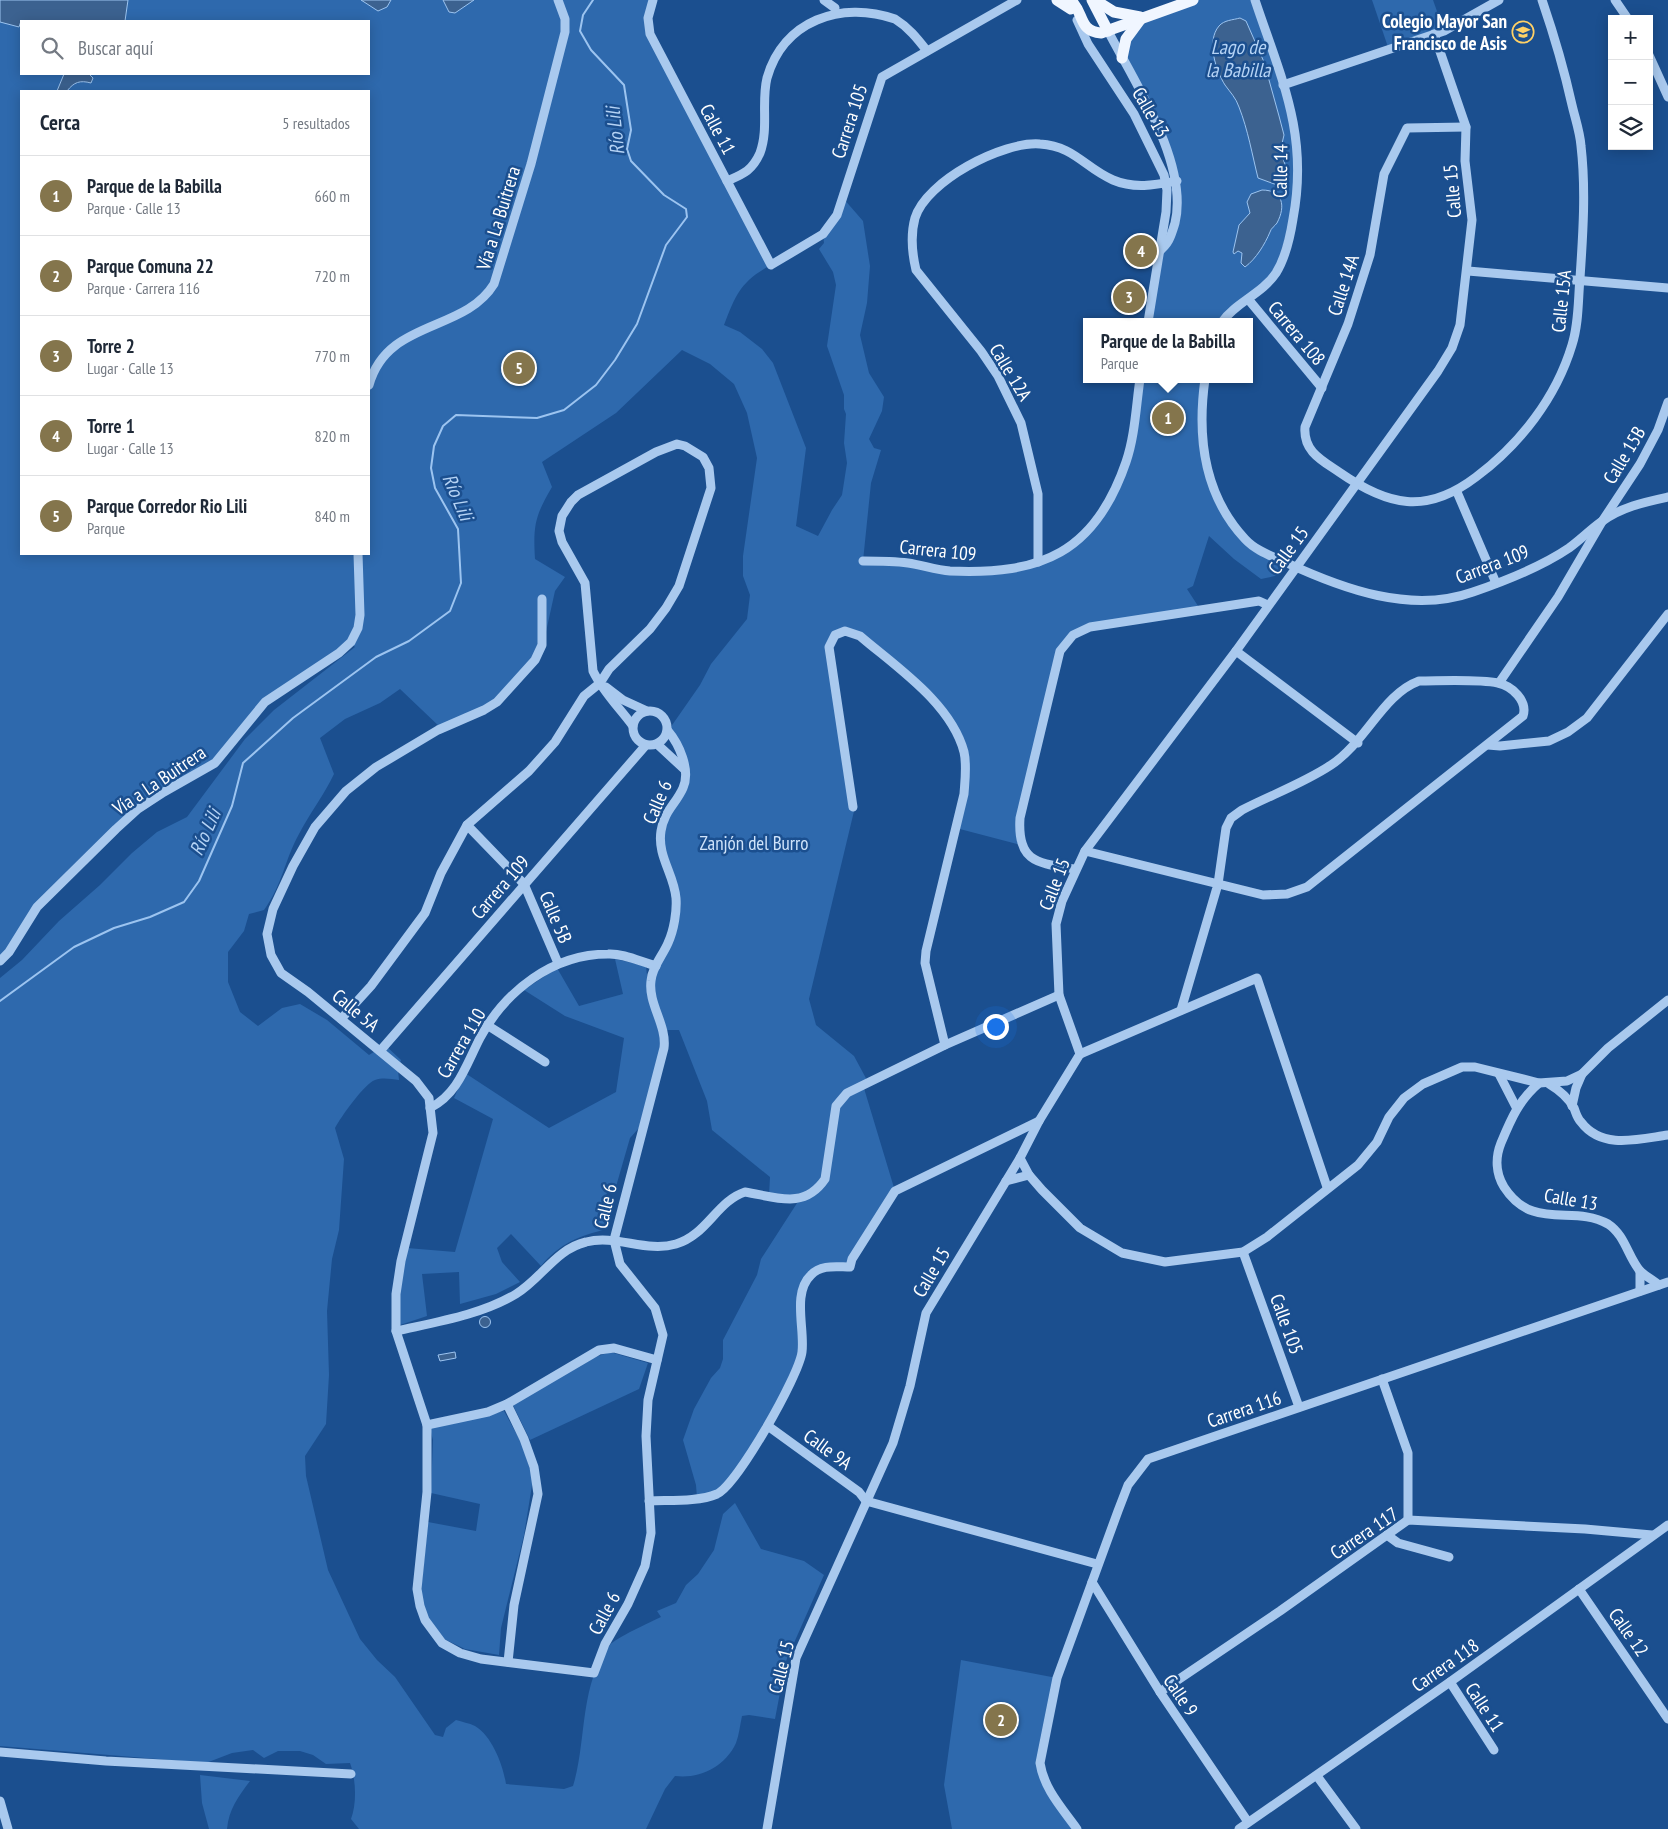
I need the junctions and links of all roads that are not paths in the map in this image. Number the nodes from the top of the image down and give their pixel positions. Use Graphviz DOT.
graph roads {
  1 [pos="558,0"];
  2 [pos="824,0"];
  3 [pos="1017,0"];
  4 [pos="1058,0"];
  5 [pos="1094,0"];
  6 [pos="1193,0"];
  7 [pos="1255,0"];
  8 [pos="1499,0"];
  9 [pos="1542,0"];
  10 [pos="1615,0"];
  11 [pos="652,3"];
  12 [pos="1069,3"];
  13 [pos="1176,3"];
  14 [pos="836,8"];
  15 [pos="1625,15"];
  16 [pos="1144,17"];
  17 [pos="1108,31"];
  18 [pos="1434,34"];
  19 [pos="927,51"];
  20 [pos="1122,58"];
  21 [pos="1651,60"];
  22 [pos="1284,85"];
  23 [pos="1668,97"];
  24 [pos="1466,126"];
  25 [pos="726,180"];
  26 [pos="1176,181"];
  27 [pos="1166,183"];
  28 [pos="1158,252"];
  29 [pos="771,264"];
  30 [pos="1468,271"];
  31 [pos="1580,282"];
  32 [pos="1668,288"];
  33 [pos="1248,299"];
  34 [pos="1149,318"];
  35 [pos="1227,318"];
  36 [pos="370,382"];
  37 [pos="1139,383"];
  38 [pos="1205,383"];
  39 [pos="1322,388"];
  40 [pos="1668,402"];
  41 [pos="1356,484"];
  42 [pos="1457,492"];
  43 [pos="1668,497"];
  44 [pos="1603,520"];
  45 [pos="358,555"];
  46 [pos="863,561"];
  47 [pos="1038,562"];
  48 [pos="1295,567"];
  49 [pos="1496,583"];
  50 [pos="542,599"];
  51 [pos="1268,605"];
  52 [pos="1668,614"];
  53 [pos="1236,651"];
  54 [pos="600,682"];
  55 [pos="1498,683"];
  56 [pos="647,711"];
  57 [pos="633,726"];
  58 [pos="668,731"];
  59 [pos="1358,743"];
  60 [pos="657,744"];
  61 [pos="646,745"];
  62 [pos="1488,745"];
  63 [pos="684,769"];
  64 [pos="852,807"];
  65 [pos="468,825"];
  66 [pos="1085,851"];
  67 [pos="1075,869"];
  68 [pos="524,884"];
  69 [pos="1218,884"];
  70 [pos="0,962"];
  71 [pos="558,963"];
  72 [pos="656,966"];
  73 [pos="1059,995"];
  74 [pos="1668,1000"];
  75 [pos="1181,1010"];
  76 [pos="341,1019"];
  77 [pos="487,1026"];
  78 [pos="945,1045"];
  79 [pos="380,1051"];
  80 [pos="1080,1054"];
  81 [pos="545,1062"];
  82 [pos="1499,1074"];
  83 [pos="1582,1074"];
  84 [pos="1539,1083"];
  85 [pos="1549,1084"];
  86 [pos="1572,1106"];
  87 [pos="1516,1107"];
  88 [pos="430,1108"];
  89 [pos="1039,1121"];
  90 [pos="1668,1135"];
  91 [pos="1020,1158"];
  92 [pos="1029,1175"];
  93 [pos="1006,1181"];
  94 [pos="1327,1187"];
  95 [pos="614,1240"];
  96 [pos="1243,1252"];
  97 [pos="1640,1271"];
  98 [pos="1663,1283"];
  99 [pos="1640,1291"];
  100 [pos="396,1332"];
  101 [pos="658,1360"];
  102 [pos="1382,1379"];
  103 [pos="507,1404"];
  104 [pos="1299,1407"];
  105 [pos="428,1425"];
  106 [pos="768,1426"];
  107 [pos="649,1501"];
  108 [pos="866,1501"];
  109 [pos="1408,1520"];
  110 [pos="1668,1525"];
  111 [pos="1387,1534"];
  112 [pos="1652,1535"];
  113 [pos="1449,1557"];
  114 [pos="1097,1564"];
  115 [pos="1092,1582"];
  116 [pos="1579,1589"];
  117 [pos="508,1662"];
  118 [pos="594,1673"];
  119 [pos="1450,1682"];
  120 [pos="1160,1692"];
  121 [pos="1668,1719"];
  122 [pos="1494,1750"];
  123 [pos="0,1752"];
  124 [pos="351,1774"];
  125 [pos="1317,1776"];
  126 [pos="0,1801"];
  127 [pos="1248,1822"];
  128 [pos="8,1829"];
  129 [pos="767,1829"];
  130 [pos="1077,1829"];
  131 [pos="1239,1829"];
  132 [pos="1356,1829"];
  1 -- 36 [label="street, Vía a La Buitrera"];
  2 -- 14 [label="street"];
  3 -- 19 [label="street, Carrera 105"];
  4 -- 12 [label="main road"];
  5 -- 16 [label="main road"];
  5 -- 17 [label="main road, Calle 13"];
  6 -- 13 [label="main road"];
  7 -- 22 [label="street, Calle 14"];
  8 -- 18 [label="street"];
  9 -- 31 [label="street, Calle 15A"];
  10 -- 15 [label="street"];
  11 -- 25 [label="street, Calle 11"];
  12 -- 17 [label="main road"];
  12 -- 27 [label="street, Calle 13"];
  13 -- 16 [label="main road"];
  14 -- 19 [label="street"];
  14 -- 25 [label="street"];
  16 -- 17 [label="main road"];
  16 -- 20 [label="main road"];
  17 -- 20 [label="street, Calle 13"];
  18 -- 22 [label="street"];
  18 -- 24 [label="street, Calle 15"];
  19 -- 29 [label="street, Carrera 105"];
  20 -- 26 [label="street, Calle 13"];
  21 -- 23 [label="street"];
  22 -- 33 [label="street, Calle 14"];
  24 -- 30 [label="street, Calle 15"];
  24 -- 39 [label="street, Calle 14A"];
  25 -- 29 [label="street, Calle 11"];
  26 -- 27 [label="street"];
  26 -- 28 [label="street, Calle 13"];
  27 -- 28 [label="street, Calle 13"];
  27 -- 47 [label="street, Calle 12A"];
  28 -- 34 [label="street, Calle 13"];
  30 -- 31 [label="street"];
  30 -- 41 [label="street, Calle 15"];
  31 -- 32 [label="street"];
  31 -- 42 [label="street, Calle 15A"];
  33 -- 35 [label="street, Calle 14"];
  33 -- 39 [label="street, Carrera 108"];
  37 -- 47 [label="street"];
  38 -- 48 [label="street"];
  39 -- 41 [label="street, Calle 14A"];
  40 -- 44 [label="street, Calle 15B"];
  41 -- 42 [label="street, Calle 15A"];
  41 -- 48 [label="street, Calle 15"];
  42 -- 49 [label="street"];
  43 -- 44 [label="street"];
  44 -- 49 [label="street, Carrera 109"];
  44 -- 55 [label="street"];
  45 -- 70 [label="street, Vía a La Buitrera"];
  46 -- 47 [label="street, Carrera 109"];
  48 -- 49 [label="street, Carrera 109"];
  48 -- 51 [label="street, Calle 15"];
  50 -- 76 [label="street, Calle 5A"];
  51 -- 53 [label="street, Calle 15"];
  51 -- 67 [label="street"];
  52 -- 62 [label="street"];
  53 -- 59 [label="street"];
  53 -- 66 [label="street, Calle 15"];
  54 -- 54 [label="street"];
  54 -- 56 [label="street"];
  54 -- 57 [label="street"];
  54 -- 65 [label="street"];
  55 -- 59 [label="street"];
  55 -- 62 [label="street"];
  56 -- 57 [label="street"];
  56 -- 58 [label="street"];
  57 -- 61 [label="street"];
  58 -- 60 [label="street"];
  58 -- 63 [label="street, Calle 6"];
  59 -- 69 [label="street"];
  60 -- 61 [label="street"];
  60 -- 63 [label="street, Calle 6"];
  61 -- 68 [label="street, Carrera 109"];
  62 -- 69 [label="street"];
  63 -- 72 [label="street, Calle 6"];
  64 -- 78 [label="street"];
  65 -- 68 [label="street"];
  65 -- 76 [label="street"];
  66 -- 67 [label="street, Calle 15"];
  66 -- 69 [label="street"];
  67 -- 73 [label="street, Calle 15"];
  68 -- 71 [label="street, Calle 5B"];
  68 -- 79 [label="street, Carrera 109"];
  69 -- 75 [label="street"];
  71 -- 72 [label="street, Carrera 110"];
  71 -- 77 [label="street, Carrera 110"];
  72 -- 95 [label="street, Calle 6"];
  73 -- 78 [label="street"];
  73 -- 80 [label="street, Calle 15"];
  74 -- 83 [label="street"];
  75 -- 80 [label="street"];
  75 -- 94 [label="street"];
  76 -- 79 [label="street, Calle 5A"];
  77 -- 81 [label="street"];
  77 -- 88 [label="street, Carrera 110"];
  78 -- 95 [label="street"];
  79 -- 88 [label="street, Calle 5A"];
  80 -- 89 [label="street, Calle 15"];
  82 -- 84 [label="street"];
  82 -- 87 [label="street"];
  82 -- 94 [label="street"];
  83 -- 85 [label="street"];
  83 -- 86 [label="street"];
  84 -- 85 [label="street"];
  84 -- 87 [label="street, Calle 13"];
  85 -- 86 [label="street"];
  86 -- 90 [label="street"];
  87 -- 97 [label="street, Calle 13"];
  88 -- 100 [label="street, Calle 5A"];
  89 -- 91 [label="street, Calle 15"];
  89 -- 106 [label="street"];
  91 -- 92 [label="street"];
  91 -- 93 [label="street, Calle 15"];
  92 -- 93 [label="street"];
  92 -- 96 [label="street"];
  93 -- 108 [label="street, Calle 15"];
  94 -- 96 [label="street"];
  95 -- 100 [label="street"];
  95 -- 101 [label="street, Calle 6"];
  96 -- 104 [label="street, Calle 105"];
  97 -- 98 [label="street, Calle 13"];
  97 -- 99 [label="street, Calle 13"];
  98 -- 99 [label="street, Carrera 116"];
  99 -- 102 [label="street, Carrera 116"];
  100 -- 105 [label="street, Calle 5A"];
  101 -- 103 [label="street"];
  101 -- 107 [label="street, Calle 6"];
  102 -- 104 [label="street, Carrera 116"];
  102 -- 109 [label="street"];
  103 -- 105 [label="street"];
  103 -- 117 [label="street"];
  104 -- 114 [label="street, Carrera 116"];
  105 -- 117 [label="street, Calle 5A"];
  106 -- 107 [label="street"];
  106 -- 108 [label="street, Calle 9A"];
  107 -- 118 [label="street, Calle 6"];
  108 -- 114 [label="street"];
  108 -- 129 [label="street, Calle 15"];
  109 -- 111 [label="street, Carrera 117"];
  109 -- 112 [label="street, Carrera 117"];
  110 -- 112 [label="street, Carrera 118"];
  111 -- 113 [label="street"];
  111 -- 120 [label="street, Carrera 117"];
  112 -- 116 [label="street, Carrera 118"];
  114 -- 115 [label="street, Carrera 116"];
  115 -- 120 [label="street, Calle 9"];
  115 -- 130 [label="street, Carrera 116"];
  116 -- 119 [label="street, Carrera 118"];
  116 -- 121 [label="street, Calle 12"];
  117 -- 118 [label="street, Calle 5A"];
  119 -- 122 [label="street, Calle 11"];
  119 -- 125 [label="street, Carrera 118"];
  120 -- 127 [label="street, Calle 9"];
  123 -- 124 [label="street"];
  125 -- 127 [label="street, Carrera 118"];
  125 -- 132 [label="street"];
  126 -- 128 [label="street"];
  127 -- 131 [label="street, Carrera 118"];
}
